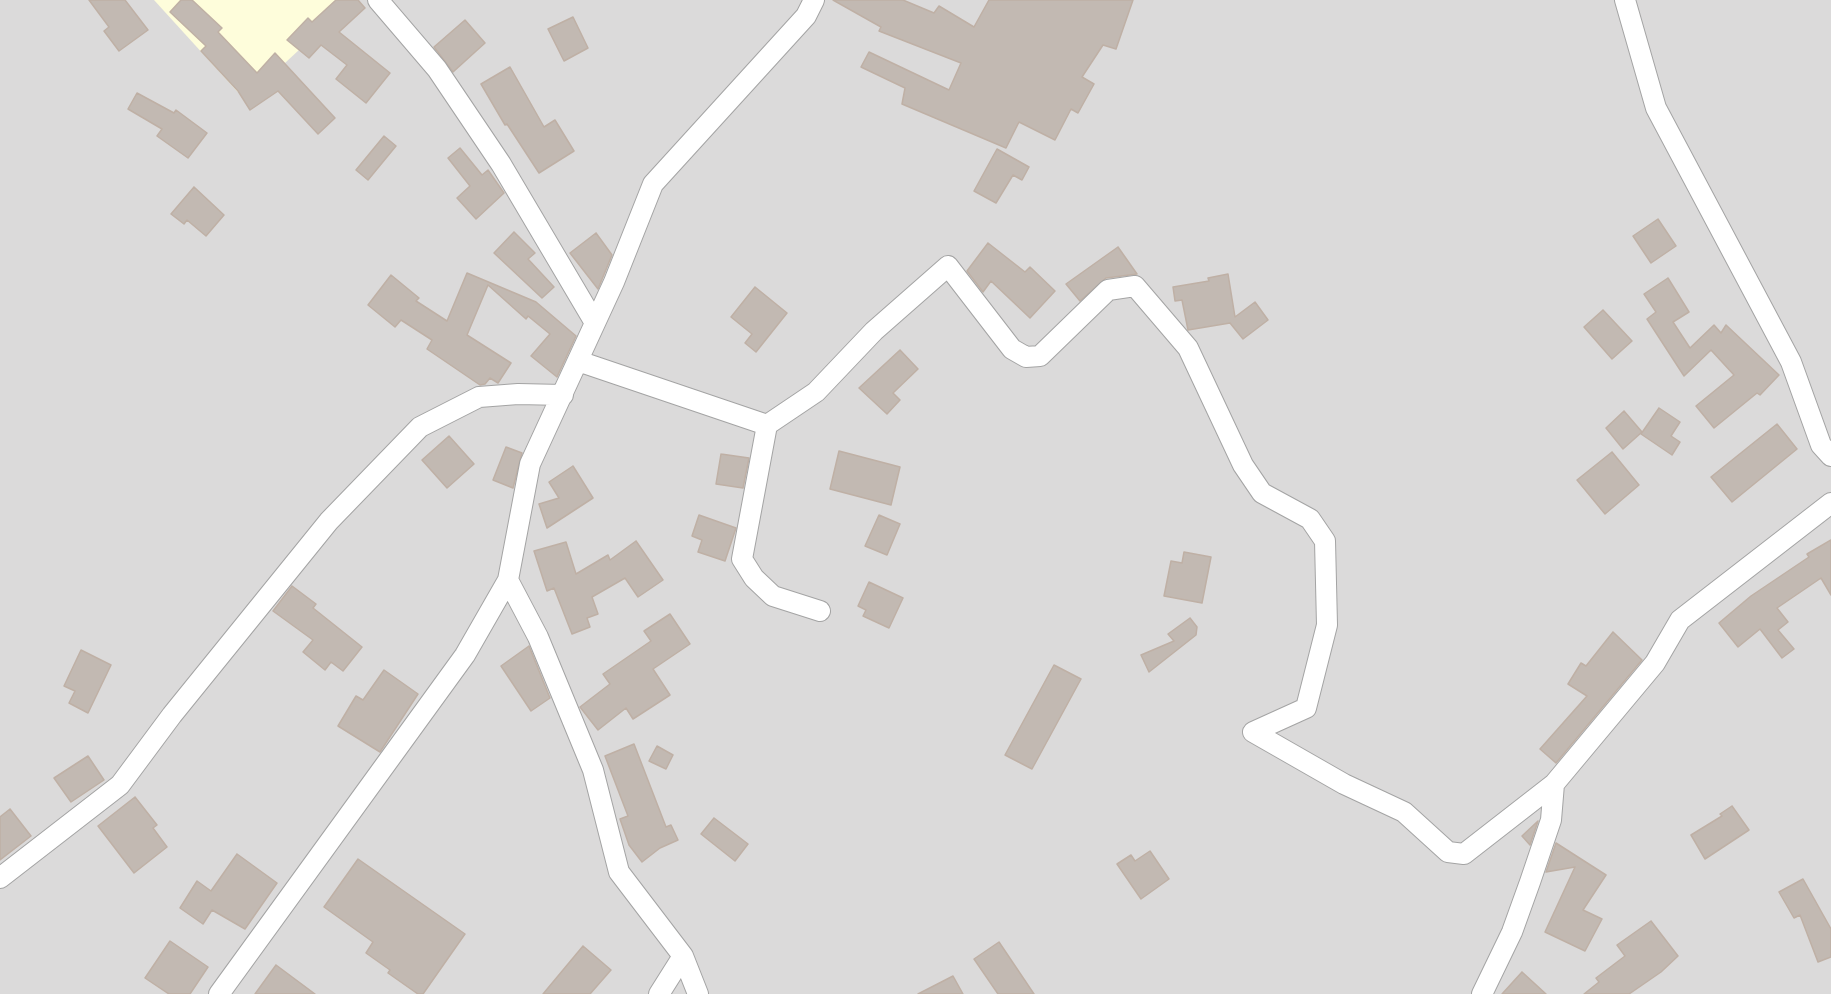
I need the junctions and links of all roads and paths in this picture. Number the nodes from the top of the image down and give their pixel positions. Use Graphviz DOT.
graph roads {
  1 [pos="378,0"];
  2 [pos="814,0"];
  3 [pos="1625,0"];
  4 [pos="595,323"];
  5 [pos="578,361"];
  6 [pos="563,395"];
  7 [pos="767,425"];
  8 [pos="1831,456"];
  9 [pos="1831,503"];
  10 [pos="508,580"];
  11 [pos="820,611"];
  12 [pos="1554,784"];
  13 [pos="0,878"];
  14 [pos="683,956"];
  15 [pos="219,994"];
  16 [pos="659,994"];
  17 [pos="698,994"];
  18 [pos="1482,994"];
  1 -- 4 [label="street"];
  2 -- 4 [label="street"];
  3 -- 8 [label="street"];
  4 -- 5 [label="street"];
  5 -- 6 [label="street"];
  5 -- 7 [label="street"];
  6 -- 10 [label="street"];
  6 -- 13 [label="street"];
  7 -- 11 [label="street"];
  7 -- 12 [label="street"];
  9 -- 12 [label="street"];
  10 -- 14 [label="street"];
  10 -- 15 [label="street"];
  12 -- 18 [label="street"];
  14 -- 16 [label="street"];
  14 -- 17 [label="street"];
}
